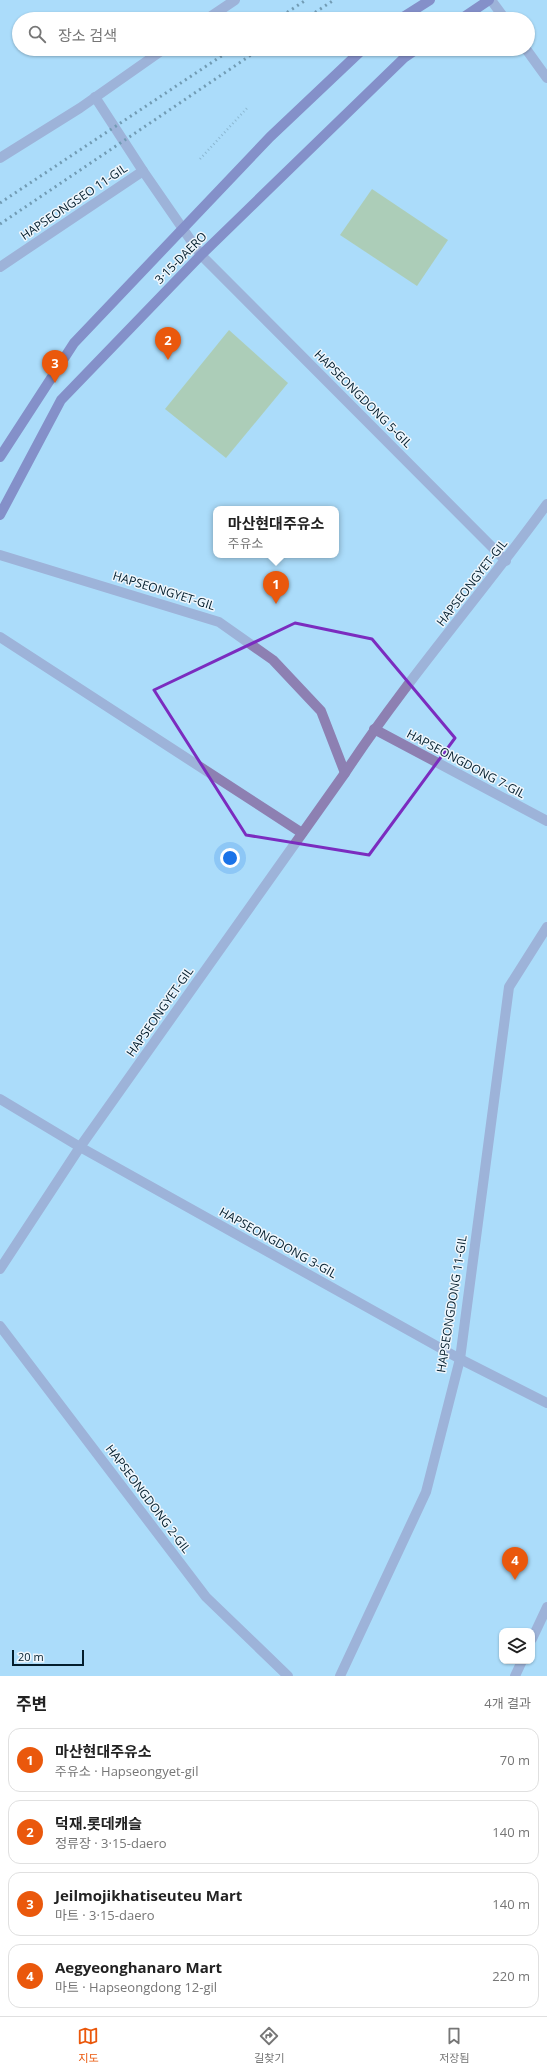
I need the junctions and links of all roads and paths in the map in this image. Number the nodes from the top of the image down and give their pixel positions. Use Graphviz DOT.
graph roads {
  1 [pos="235,0"];
  2 [pos="430,0"];
  3 [pos="490,0"];
  4 [pos="217,12"];
  5 [pos="411,12"];
  6 [pos="472,12"];
  7 [pos="499,12"];
  8 [pos="154,56"];
  9 [pos="356,56"];
  10 [pos="407,56"];
  11 [pos="531,56"];
  12 [pos="547,78"];
  13 [pos="95,97"];
  14 [pos="248,107"];
  15 [pos="0,158"];
  16 [pos="200,160"];
  17 [pos="143,171"];
  18 [pos="183,228"];
  19 [pos="201,255"];
  20 [pos="0,268"];
  21 [pos="0,457"];
  22 [pos="547,504"];
  23 [pos="0,515"];
  24 [pos="0,555"];
  25 [pos="506,561"];
  26 [pos="0,638"];
  27 [pos="374,730"];
  28 [pos="345,773"];
  29 [pos="547,821"];
  30 [pos="302,833"];
  31 [pos="547,927"];
  32 [pos="0,1099"];
  33 [pos="80,1147"];
  34 [pos="0,1269"];
  35 [pos="0,1326"];
  36 [pos="460,1359"];
  37 [pos="547,1403"];
  38 [pos="547,1607"];
  39 [pos="535,1633"];
  40 [pos="521,1664"];
  41 [pos="288,1676"];
  42 [pos="340,1676"];
  43 [pos="515,1676"];
  1 -- 4 [label="street"];
  2 -- 5 [label="main road"];
  3 -- 6 [label="main road"];
  3 -- 7 [label="street"];
  8 -- 13 [label="street"];
  9 -- 18 [label="main road, 3·15-DAERO"];
  10 -- 19 [label="main road, 3·15-DAERO"];
  11 -- 12 [label="street"];
  13 -- 15 [label="street"];
  13 -- 17 [label="street, HAPSEONGDONG 5-GIL"];
  14 -- 16 [label="path"];
  17 -- 18 [label="street, HAPSEONGDONG 5-GIL"];
  17 -- 20 [label="street, HAPSEONGSEO 11-GIL"];
  18 -- 19 [label="street, HAPSEONGDONG 5-GIL"];
  18 -- 21 [label="main road, 3·15-DAERO"];
  19 -- 23 [label="main road, 3·15-DAERO"];
  19 -- 25 [label="street, HAPSEONGDONG 5-GIL"];
  22 -- 25 [label="street, HAPSEONGYET-GIL"];
  24 -- 28 [label="street, HAPSEONGYET-GIL"];
  25 -- 27 [label="street, HAPSEONGYET-GIL"];
  26 -- 30 [label="street"];
  27 -- 28 [label="street, HAPSEONGYET-GIL"];
  27 -- 29 [label="street, HAPSEONGDONG 7-GIL"];
  28 -- 30 [label="street, HAPSEONGYET-GIL"];
  30 -- 33 [label="street, HAPSEONGYET-GIL"];
  31 -- 36 [label="street, HAPSEONGDONG 11-GIL"];
  32 -- 33 [label="street, HAPSEONGDONG 3-GIL"];
  33 -- 34 [label="street, HAPSEONGYET-GIL"];
  33 -- 36 [label="street, HAPSEONGDONG 3-GIL"];
  35 -- 41 [label="street, HAPSEONGDONG 2-GIL"];
  36 -- 37 [label="street, HAPSEONGDONG 3-GIL"];
  36 -- 42 [label="street, HAPSEONGDONG 11-GIL"];
  38 -- 39 [label="street"];
  40 -- 43 [label="street"];
}
